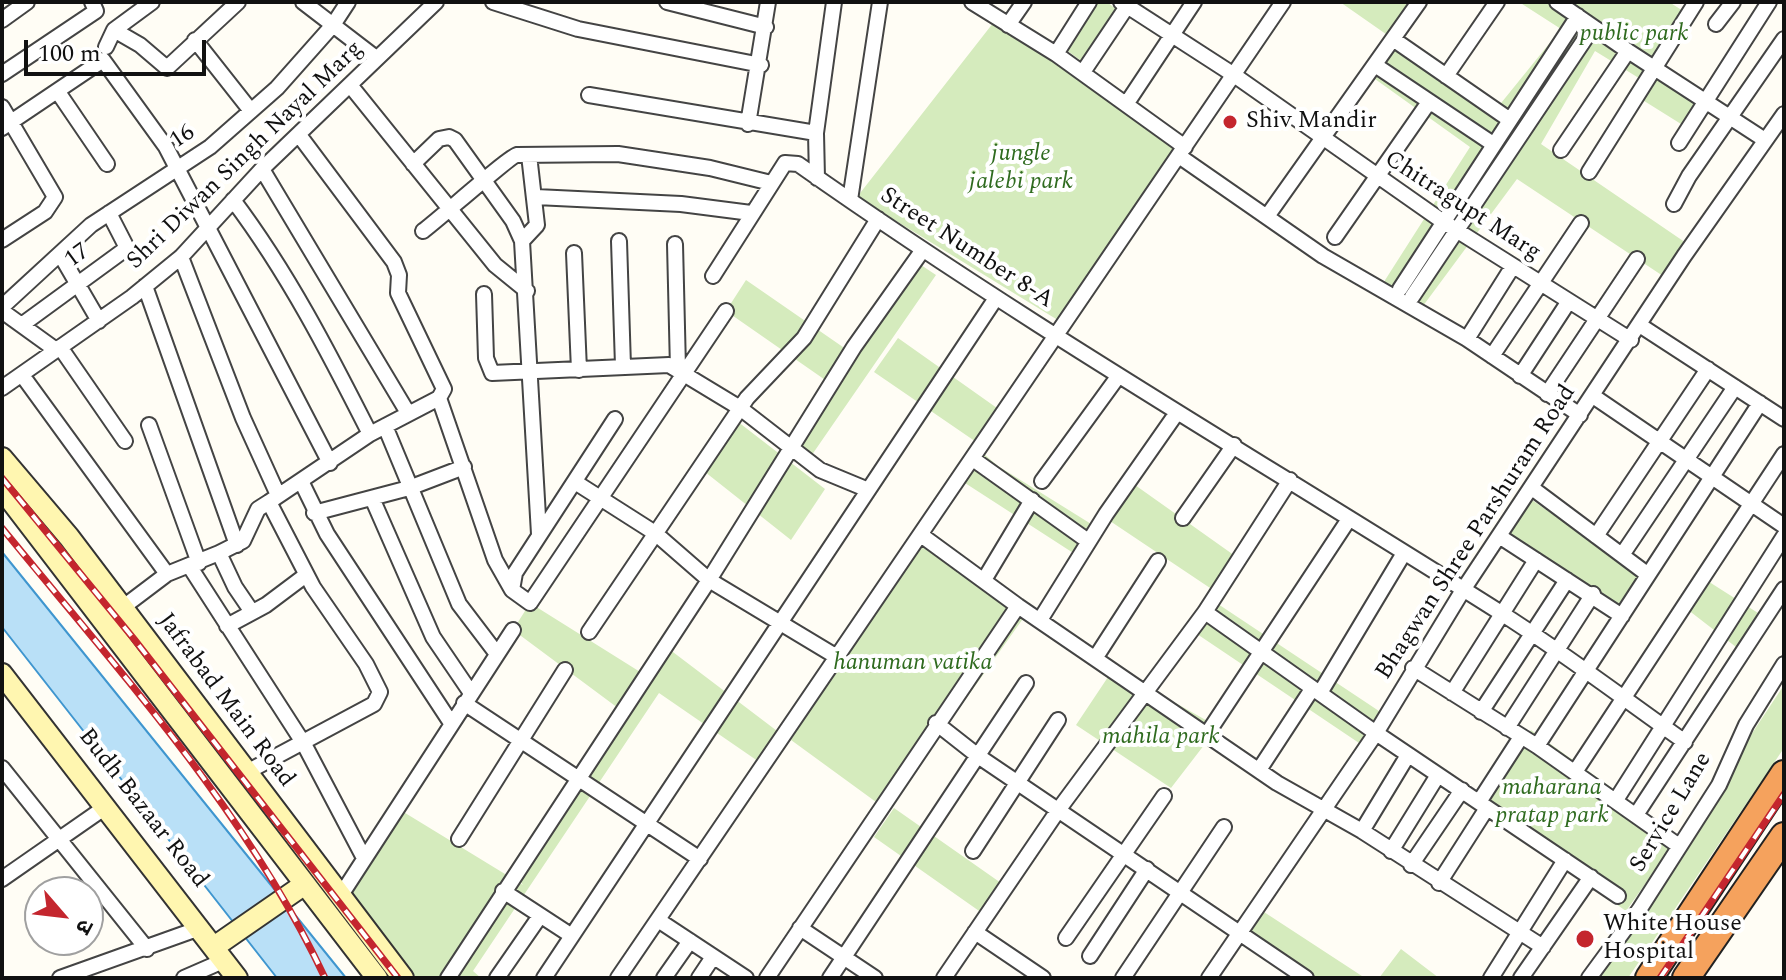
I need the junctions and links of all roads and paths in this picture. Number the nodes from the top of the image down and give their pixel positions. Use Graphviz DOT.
graph roads {
  1 [pos="27,2"];
  2 [pos="92,2"];
  3 [pos="152,2"];
  4 [pos="238,2"];
  5 [pos="303,2"];
  6 [pos="348,2"];
  7 [pos="493,2"];
  8 [pos="667,2"];
  9 [pos="768,2"];
  10 [pos="834,2"];
  11 [pos="880,2"];
  12 [pos="972,2"];
  13 [pos="1024,2"];
  14 [pos="1089,2"];
  15 [pos="1194,2"];
  16 [pos="1283,2"];
  17 [pos="1419,2"];
  18 [pos="1497,2"];
  19 [pos="1557,2"];
  20 [pos="1696,2"];
  21 [pos="1733,2"];
  22 [pos="1769,2"];
  23 [pos="1126,3"];
  24 [pos="428,4"];
  25 [pos="1578,16"];
  26 [pos="2,20"];
  27 [pos="1716,24"];
  28 [pos="333,25"];
  29 [pos="1008,25"];
  30 [pos="766,27"];
  31 [pos="1593,27"];
  32 [pos="114,30"];
  33 [pos="1173,35"];
  34 [pos="1393,39"];
  35 [pos="1784,39"];
  36 [pos="195,40"];
  37 [pos="106,47"];
  38 [pos="1628,51"];
  39 [pos="1056,54"];
  40 [pos="376,58"];
  41 [pos="761,65"];
  42 [pos="1375,65"];
  43 [pos="1654,68"];
  44 [pos="1083,72"];
  45 [pos="2,74"];
  46 [pos="1234,75"];
  47 [pos="1446,76"];
  48 [pos="350,85"];
  49 [pos="58,92"];
  50 [pos="589,95"];
  51 [pos="1429,102"];
  52 [pos="1127,103"];
  53 [pos="1707,104"];
  54 [pos="2,107"];
  55 [pos="251,111"];
  56 [pos="1784,114"];
  57 [pos="1731,119"];
  58 [pos="1510,120"];
  59 [pos="748,124"];
  60 [pos="6,125"];
  61 [pos="816,133"];
  62 [pos="299,135"];
  63 [pos="1322,140"];
  64 [pos="1765,140"];
  65 [pos="1679,143"];
  66 [pos="1493,144"];
  67 [pos="1561,150"];
  68 [pos="1182,151"];
  69 [pos="529,155"];
  70 [pos="107,164"];
  71 [pos="413,164"];
  72 [pos="177,169"];
  73 [pos="262,169"];
  74 [pos="1589,172"];
  75 [pos="1376,177"];
  76 [pos="817,178"];
  77 [pos="485,183"];
  78 [pos="771,183"];
  79 [pos="536,197"];
  80 [pos="233,200"];
  81 [pos="850,200"];
  82 [pos="1674,204"];
  83 [pos="453,209"];
  84 [pos="109,213"];
  85 [pos="751,213"];
  86 [pos="1268,215"];
  87 [pos="878,219"];
  88 [pos="1442,221"];
  89 [pos="1581,223"];
  90 [pos="208,229"];
  91 [pos="1456,230"];
  92 [pos="423,231"];
  93 [pos="4,233"];
  94 [pos="1335,237"];
  95 [pos="522,241"];
  96 [pos="619,241"];
  97 [pos="675,244"];
  98 [pos="922,251"];
  99 [pos="574,253"];
  100 [pos="60,254"];
  101 [pos="181,257"];
  102 [pos="1637,259"];
  103 [pos="1513,266"];
  104 [pos="713,276"];
  105 [pos="78,284"];
  106 [pos="1541,285"];
  107 [pos="145,286"];
  108 [pos="527,291"];
  109 [pos="484,294"];
  110 [pos="996,298"];
  111 [pos="1569,301"];
  112 [pos="2,309"];
  113 [pos="726,311"];
  114 [pos="1596,318"];
  115 [pos="99,321"];
  116 [pos="23,324"];
  117 [pos="1641,326"];
  118 [pos="1058,336"];
  119 [pos="1467,339"];
  120 [pos="1631,340"];
  121 [pos="58,348"];
  122 [pos="1492,356"];
  123 [pos="623,366"];
  124 [pos="1708,369"];
  125 [pos="579,370"];
  126 [pos="681,370"];
  127 [pos="531,372"];
  128 [pos="22,375"];
  129 [pos="1520,376"];
  130 [pos="1117,378"];
  131 [pos="1735,387"];
  132 [pos="2,388"];
  133 [pos="1547,394"];
  134 [pos="1593,396"];
  135 [pos="439,398"];
  136 [pos="1760,403"];
  137 [pos="740,408"];
  138 [pos="408,413"];
  139 [pos="1176,414"];
  140 [pos="1580,415"];
  141 [pos="615,419"];
  142 [pos="1784,419"];
  143 [pos="149,425"];
  144 [pos="385,426"];
  145 [pos="370,434"];
  146 [pos="125,441"];
  147 [pos="1659,441"];
  148 [pos="1234,445"];
  149 [pos="790,449"];
  150 [pos="1784,454"];
  151 [pos="2,458"];
  152 [pos="973,459"];
  153 [pos="1687,460"];
  154 [pos="330,463"];
  155 [pos="464,467"];
  156 [pos="1713,477"];
  157 [pos="1290,480"];
  158 [pos="301,481"];
  159 [pos="1042,481"];
  160 [pos="575,482"];
  161 [pos="409,488"];
  162 [pos="1532,488"];
  163 [pos="2,489"];
  164 [pos="866,489"];
  165 [pos="274,498"];
  166 [pos="372,498"];
  167 [pos="600,499"];
  168 [pos="1032,500"];
  169 [pos="1750,503"];
  170 [pos="9,512"];
  171 [pos="314,513"];
  172 [pos="1183,518"];
  173 [pos="1349,519"];
  174 [pos="1784,526"];
  175 [pos="655,533"];
  176 [pos="539,534"];
  177 [pos="921,535"];
  178 [pos="1499,536"];
  179 [pos="1596,536"];
  180 [pos="1784,536"];
  181 [pos="1088,541"];
  182 [pos="237,545"];
  183 [pos="219,553"];
  184 [pos="1404,553"];
  185 [pos="1622,555"];
  186 [pos="1536,560"];
  187 [pos="1158,561"];
  188 [pos="194,565"];
  189 [pos="167,574"];
  190 [pos="1647,574"];
  191 [pos="306,575"];
  192 [pos="709,580"];
  193 [pos="984,580"];
  194 [pos="1567,580"];
  195 [pos="1784,589"];
  196 [pos="512,590"];
  197 [pos="1463,590"];
  198 [pos="1593,594"];
  199 [pos="1018,606"];
  200 [pos="122,608"];
  201 [pos="252,612"];
  202 [pos="1205,612"];
  203 [pos="1504,615"];
  204 [pos="1622,616"];
  205 [pos="1040,620"];
  206 [pos="782,624"];
  207 [pos="227,626"];
  208 [pos="513,630"];
  209 [pos="589,632"];
  210 [pos="1530,634"];
  211 [pos="1260,653"];
  212 [pos="1557,653"];
  213 [pos="497,654"];
  214 [pos="837,657"];
  215 [pos="1096,657"];
  216 [pos="1784,664"];
  217 [pos="1413,668"];
  218 [pos="565,670"];
  219 [pos="1586,673"];
  220 [pos="3,676"];
  221 [pos="1026,683"];
  222 [pos="1146,691"];
  223 [pos="1316,691"];
  224 [pos="1452,693"];
  225 [pos="468,698"];
  226 [pos="1621,698"];
  227 [pos="1481,712"];
  228 [pos="1058,720"];
  229 [pos="451,723"];
  230 [pos="936,723"];
  231 [pos="1661,725"];
  232 [pos="1507,728"];
  233 [pos="1376,733"];
  234 [pos="1207,734"];
  235 [pos="1521,737"];
  236 [pos="521,741"];
  237 [pos="1685,742"];
  238 [pos="304,744"];
  239 [pos="1537,746"];
  240 [pos="1408,755"];
  241 [pos="978,756"];
  242 [pos="2,768"];
  243 [pos="1259,770"];
  244 [pos="247,772"];
  245 [pos="1575,772"];
  246 [pos="1784,774"];
  247 [pos="1438,775"];
  248 [pos="577,778"];
  249 [pos="1018,782"];
  250 [pos="1462,790"];
  251 [pos="1164,796"];
  252 [pos="1616,800"];
  253 [pos="1483,805"];
  254 [pos="107,806"];
  255 [pos="1059,809"];
  256 [pos="1324,810"];
  257 [pos="1636,815"];
  258 [pos="646,823"];
  259 [pos="1224,827"];
  260 [pos="1362,831"];
  261 [pos="1784,836"];
  262 [pos="60,839"];
  263 [pos="459,839"];
  264 [pos="1679,846"];
  265 [pos="973,851"];
  266 [pos="1391,851"];
  267 [pos="1126,854"];
  268 [pos="364,858"];
  269 [pos="700,859"];
  270 [pos="1565,860"];
  271 [pos="1411,865"];
  272 [pos="1147,869"];
  273 [pos="1591,877"];
  274 [pos="2,879"];
  275 [pos="1439,883"];
  276 [pos="305,884"];
  277 [pos="503,891"];
  278 [pos="1180,891"];
  279 [pos="341,895"];
  280 [pos="1618,896"];
  281 [pos="540,916"];
  282 [pos="658,920"];
  283 [pos="200,928"];
  284 [pos="800,928"];
  285 [pos="975,932"];
  286 [pos="1521,932"];
  287 [pos="1241,933"];
  288 [pos="572,936"];
  289 [pos="1066,938"];
  290 [pos="690,941"];
  291 [pos="1543,947"];
  292 [pos="147,949"];
  293 [pos="219,954"];
  294 [pos="1090,956"];
  295 [pos="713,957"];
  296 [pos="844,958"];
  297 [pos="740,976"];
  298 [pos="1041,977"];
  299 [pos="60,978"];
  300 [pos="184,978"];
  301 [pos="237,978"];
  302 [pos="377,978"];
  303 [pos="403,978"];
  304 [pos="448,978"];
  305 [pos="497,978"];
  306 [pos="544,978"];
  307 [pos="618,978"];
  308 [pos="664,978"];
  309 [pos="699,978"];
  310 [pos="767,978"];
  311 [pos="830,978"];
  312 [pos="875,978"];
  313 [pos="944,978"];
  314 [pos="1123,978"];
  315 [pos="1209,978"];
  316 [pos="1306,978"];
  317 [pos="1491,978"];
  318 [pos="1521,978"];
  319 [pos="1589,978"];
  320 [pos="1649,978"];
  321 [pos="1686,978"];
  1 -- 26 [label="street"];
  2 -- 45 [label="street"];
  3 -- 32 [label="street"];
  4 -- 36 [label="street"];
  5 -- 28 [label="street"];
  6 -- 28 [label="street, 16"];
  7 -- 41 [label="street"];
  8 -- 30 [label="street"];
  9 -- 30 [label="street"];
  10 -- 61 [label="street"];
  11 -- 81 [label="street"];
  12 -- 29 [label="street"];
  13 -- 29 [label="street"];
  14 -- 39 [label="street"];
  15 -- 33 [label="street"];
  16 -- 46 [label="street"];
  17 -- 34 [label="street"];
  18 -- 47 [label="street"];
  19 -- 25 [label="street"];
  20 -- 43 [label="street"];
  21 -- 27 [label="street"];
  22 -- 53 [label="street"];
  23 -- 33 [label="street, Chitragupt Marg"];
  23 -- 44 [label="street"];
  24 -- 40 [label="street, Shri Diwan Singh Nayal Marg"];
  25 -- 31 [label="street"];
  25 -- 58 [label="street"];
  28 -- 40 [label="street"];
  28 -- 55 [label="street, 16"];
  29 -- 39 [label="street"];
  30 -- 41 [label="street"];
  31 -- 38 [label="street"];
  31 -- 91 [label="street"];
  32 -- 36 [label="street"];
  32 -- 37 [label="street"];
  33 -- 46 [label="street, Chitragupt Marg"];
  33 -- 52 [label="street"];
  34 -- 42 [label="street"];
  34 -- 47 [label="street"];
  35 -- 57 [label="street"];
  36 -- 55 [label="street"];
  38 -- 43 [label="street"];
  38 -- 67 [label="street"];
  39 -- 44 [label="street"];
  40 -- 48 [label="street, Shri Diwan Singh Nayal Marg"];
  41 -- 59 [label="street"];
  42 -- 51 [label="street"];
  42 -- 63 [label="street"];
  43 -- 53 [label="street"];
  43 -- 74 [label="street"];
  44 -- 52 [label="street"];
  46 -- 63 [label="street, Chitragupt Marg"];
  46 -- 68 [label="street"];
  47 -- 58 [label="street"];
  48 -- 62 [label="street, Shri Diwan Singh Nayal Marg"];
  48 -- 71 [label="street"];
  49 -- 60 [label="street"];
  49 -- 70 [label="street"];
  49 -- 72 [label="street"];
  50 -- 59 [label="street"];
  51 -- 66 [label="street"];
  51 -- 75 [label="street"];
  52 -- 68 [label="street"];
  53 -- 57 [label="street"];
  53 -- 65 [label="street"];
  54 -- 60 [label="street"];
  55 -- 72 [label="street, 16"];
  56 -- 64 [label="street, Bhagwan Shree Parshuram Road"];
  57 -- 64 [label="street"];
  57 -- 82 [label="street"];
  58 -- 66 [label="street"];
  59 -- 61 [label="street"];
  60 -- 93 [label="street"];
  61 -- 76 [label="street"];
  62 -- 73 [label="street, Shri Diwan Singh Nayal Marg"];
  62 -- 135 [label="street"];
  63 -- 75 [label="street, Chitragupt Marg"];
  63 -- 86 [label="street"];
  64 -- 117 [label="street, Bhagwan Shree Parshuram Road"];
  66 -- 88 [label="street"];
  68 -- 86 [label="street"];
  68 -- 118 [label="street"];
  69 -- 77 [label="street"];
  69 -- 78 [label="street"];
  69 -- 79 [label="street"];
  71 -- 77 [label="street"];
  71 -- 83 [label="street"];
  72 -- 84 [label="street, 16"];
  72 -- 90 [label="street"];
  73 -- 80 [label="street, Shri Diwan Singh Nayal Marg"];
  73 -- 138 [label="street"];
  75 -- 88 [label="street, Chitragupt Marg"];
  75 -- 94 [label="street"];
  76 -- 78 [label="street, Street Number 8-A"];
  76 -- 81 [label="street, Street Number 8-A"];
  77 -- 83 [label="street"];
  77 -- 95 [label="street"];
  78 -- 85 [label="street"];
  79 -- 85 [label="street"];
  79 -- 95 [label="street"];
  80 -- 90 [label="street, Shri Diwan Singh Nayal Marg"];
  80 -- 145 [label="street"];
  81 -- 87 [label="street, Street Number 8-A"];
  83 -- 92 [label="street"];
  83 -- 108 [label="street"];
  84 -- 100 [label="street, 16"];
  84 -- 105 [label="street, 17"];
  85 -- 104 [label="street"];
  86 -- 119 [label="street"];
  87 -- 98 [label="street, Street Number 8-A"];
  87 -- 137 [label="street"];
  88 -- 91 [label="street, Chitragupt Marg"];
  88 -- 91 [label="street"];
  89 -- 106 [label="street"];
  90 -- 101 [label="street, Shri Diwan Singh Nayal Marg"];
  90 -- 154 [label="street"];
  91 -- 103 [label="street, Chitragupt Marg"];
  95 -- 108 [label="street"];
  96 -- 123 [label="street"];
  97 -- 126 [label="street"];
  98 -- 110 [label="street, Street Number 8-A"];
  98 -- 149 [label="street"];
  99 -- 125 [label="street"];
  100 -- 105 [label="street"];
  100 -- 112 [label="street, 16"];
  101 -- 107 [label="street, Shri Diwan Singh Nayal Marg"];
  101 -- 165 [label="street"];
  102 -- 114 [label="street"];
  103 -- 106 [label="street, Chitragupt Marg"];
  103 -- 119 [label="street"];
  105 -- 115 [label="street"];
  105 -- 116 [label="street, 17"];
  106 -- 111 [label="street, Chitragupt Marg"];
  106 -- 122 [label="street"];
  107 -- 115 [label="street, Shri Diwan Singh Nayal Marg"];
  107 -- 182 [label="street"];
  108 -- 127 [label="street"];
  109 -- 127 [label="street"];
  110 -- 118 [label="street, Street Number 8-A"];
  110 -- 164 [label="street"];
  111 -- 114 [label="street, Chitragupt Marg"];
  111 -- 129 [label="street"];
  112 -- 116 [label="street"];
  113 -- 126 [label="street"];
  114 -- 120 [label="street, Chitragupt Marg"];
  114 -- 133 [label="street"];
  115 -- 121 [label="street, Shri Diwan Singh Nayal Marg"];
  116 -- 121 [label="street"];
  117 -- 120 [label="street, Bhagwan Shree Parshuram Road"];
  117 -- 124 [label="street"];
  118 -- 130 [label="street, Street Number 8-A"];
  118 -- 152 [label="street"];
  119 -- 122 [label="street"];
  120 -- 134 [label="street, Bhagwan Shree Parshuram Road"];
  121 -- 128 [label="street, Shri Diwan Singh Nayal Marg"];
  121 -- 146 [label="street"];
  122 -- 129 [label="street"];
  123 -- 125 [label="street"];
  123 -- 126 [label="street"];
  124 -- 131 [label="street"];
  124 -- 147 [label="street"];
  125 -- 127 [label="street"];
  126 -- 137 [label="street"];
  126 -- 167 [label="street"];
  127 -- 176 [label="street"];
  128 -- 132 [label="street, Shri Diwan Singh Nayal Marg"];
  128 -- 189 [label="street"];
  129 -- 133 [label="street"];
  130 -- 139 [label="street, Street Number 8-A"];
  130 -- 159 [label="street"];
  131 -- 136 [label="street"];
  131 -- 153 [label="street"];
  133 -- 140 [label="street"];
  134 -- 140 [label="street, Bhagwan Shree Parshuram Road"];
  134 -- 147 [label="street"];
  135 -- 138 [label="street"];
  135 -- 155 [label="street"];
  136 -- 142 [label="street"];
  136 -- 156 [label="street"];
  137 -- 149 [label="street"];
  137 -- 175 [label="street"];
  138 -- 144 [label="street"];
  139 -- 148 [label="street, Street Number 8-A"];
  139 -- 181 [label="street"];
  140 -- 162 [label="street, Bhagwan Shree Parshuram Road"];
  141 -- 160 [label="street"];
  143 -- 188 [label="street"];
  144 -- 145 [label="street"];
  144 -- 161 [label="street"];
  145 -- 154 [label="street"];
  147 -- 153 [label="street"];
  147 -- 179 [label="street"];
  148 -- 157 [label="street, Street Number 8-A"];
  148 -- 172 [label="street"];
  149 -- 164 [label="street"];
  149 -- 192 [label="street"];
  150 -- 169 [label="street"];
  151 -- 200 [label="main road, Jafrabad Main Road"];
  152 -- 168 [label="street"];
  152 -- 177 [label="street"];
  153 -- 156 [label="street"];
  153 -- 185 [label="street"];
  154 -- 158 [label="street"];
  155 -- 161 [label="street"];
  155 -- 196 [label="street"];
  156 -- 169 [label="street"];
  156 -- 190 [label="street"];
  157 -- 173 [label="street, Street Number 8-A"];
  157 -- 202 [label="street"];
  158 -- 165 [label="street"];
  158 -- 171 [label="street"];
  160 -- 167 [label="street"];
  160 -- 176 [label="street"];
  161 -- 166 [label="street"];
  161 -- 213 [label="street"];
  162 -- 178 [label="street, Bhagwan Shree Parshuram Road"];
  162 -- 179 [label="street"];
  163 -- 170 [label="main road, Jafrabad Main Road"];
  164 -- 206 [label="street"];
  165 -- 182 [label="street"];
  165 -- 191 [label="street"];
  166 -- 171 [label="street"];
  166 -- 225 [label="street"];
  167 -- 175 [label="street"];
  167 -- 196 [label="street"];
  168 -- 181 [label="street"];
  168 -- 193 [label="street"];
  169 -- 174 [label="street"];
  169 -- 226 [label="street"];
  170 -- 276 [label="main road, Jafrabad Main Road"];
  171 -- 229 [label="street"];
  173 -- 184 [label="street, Street Number 8-A"];
  173 -- 211 [label="street"];
  175 -- 192 [label="street"];
  175 -- 209 [label="street"];
  176 -- 196 [label="street"];
  177 -- 193 [label="street"];
  177 -- 214 [label="street"];
  178 -- 186 [label="street"];
  178 -- 197 [label="street, Bhagwan Shree Parshuram Road"];
  179 -- 185 [label="street"];
  180 -- 231 [label="street"];
  181 -- 205 [label="street"];
  182 -- 183 [label="street"];
  183 -- 188 [label="street"];
  183 -- 201 [label="street"];
  184 -- 197 [label="street, Street Number 8-A"];
  184 -- 223 [label="street"];
  185 -- 190 [label="street"];
  186 -- 194 [label="street"];
  186 -- 203 [label="street"];
  187 -- 215 [label="street"];
  188 -- 189 [label="street"];
  188 -- 207 [label="street"];
  189 -- 200 [label="street"];
  190 -- 204 [label="street"];
  191 -- 201 [label="street"];
  191 -- 238 [label="street"];
  192 -- 206 [label="street"];
  192 -- 248 [label="street"];
  193 -- 199 [label="street"];
  194 -- 198 [label="street"];
  194 -- 210 [label="street"];
  195 -- 237 [label="street"];
  197 -- 203 [label="street, Street Number 8-A"];
  197 -- 217 [label="street, Bhagwan Shree Parshuram Road"];
  198 -- 204 [label="street"];
  198 -- 212 [label="street"];
  199 -- 205 [label="street"];
  199 -- 230 [label="street"];
  200 -- 244 [label="main road, Jafrabad Main Road"];
  201 -- 207 [label="street"];
  202 -- 211 [label="street"];
  202 -- 222 [label="street"];
  203 -- 210 [label="street, Street Number 8-A"];
  203 -- 224 [label="street"];
  204 -- 219 [label="street"];
  205 -- 215 [label="street"];
  206 -- 214 [label="street"];
  206 -- 258 [label="street"];
  207 -- 238 [label="street"];
  208 -- 213 [label="street"];
  210 -- 212 [label="street, Street Number 8-A"];
  210 -- 227 [label="street"];
  211 -- 223 [label="street"];
  211 -- 234 [label="street"];
  212 -- 219 [label="street, Street Number 8-A"];
  212 -- 232 [label="street"];
  213 -- 225 [label="street"];
  214 -- 269 [label="street"];
  215 -- 222 [label="street"];
  216 -- 264 [label="street, Service Lane"];
  217 -- 224 [label="street"];
  217 -- 233 [label="street, Bhagwan Shree Parshuram Road"];
  218 -- 236 [label="street"];
  219 -- 226 [label="street, Street Number 8-A"];
  219 -- 239 [label="street"];
  220 -- 254 [label="main road, Budh Bazaar Road"];
  221 -- 241 [label="street"];
  222 -- 234 [label="street"];
  222 -- 255 [label="street"];
  223 -- 233 [label="street"];
  223 -- 243 [label="street"];
  224 -- 227 [label="street"];
  225 -- 229 [label="street"];
  225 -- 236 [label="street"];
  226 -- 231 [label="street, Street Number 8-A"];
  226 -- 245 [label="street"];
  227 -- 232 [label="street"];
  228 -- 249 [label="street"];
  229 -- 268 [label="street"];
  230 -- 241 [label="street"];
  230 -- 284 [label="street"];
  231 -- 237 [label="street, Street Number 8-A"];
  231 -- 252 [label="street"];
  232 -- 235 [label="street"];
  233 -- 240 [label="street"];
  233 -- 256 [label="street, Bhagwan Shree Parshuram Road"];
  234 -- 243 [label="street"];
  235 -- 239 [label="street"];
  235 -- 253 [label="street"];
  236 -- 248 [label="street"];
  236 -- 263 [label="street"];
  237 -- 257 [label="street"];
  238 -- 244 [label="street"];
  238 -- 268 [label="street"];
  239 -- 245 [label="street"];
  240 -- 247 [label="street"];
  240 -- 260 [label="street"];
  241 -- 249 [label="street"];
  241 -- 296 [label="street"];
  242 -- 262 [label="street"];
  243 -- 256 [label="street"];
  244 -- 279 [label="main road, Jafrabad Main Road"];
  245 -- 252 [label="street"];
  246 -- 320 [label="highway"];
  247 -- 250 [label="street"];
  247 -- 266 [label="street"];
  248 -- 258 [label="street"];
  248 -- 277 [label="street"];
  249 -- 255 [label="street"];
  249 -- 265 [label="street"];
  250 -- 253 [label="street"];
  250 -- 271 [label="street"];
  251 -- 267 [label="street"];
  252 -- 257 [label="street"];
  253 -- 270 [label="street"];
  253 -- 275 [label="street"];
  254 -- 262 [label="street"];
  254 -- 283 [label="main road, Budh Bazaar Road"];
  255 -- 267 [label="street"];
  255 -- 285 [label="street"];
  256 -- 260 [label="street"];
  256 -- 287 [label="street, Bhagwan Shree Parshuram Road"];
  257 -- 264 [label="street"];
  258 -- 269 [label="street"];
  258 -- 288 [label="street"];
  259 -- 278 [label="street"];
  260 -- 266 [label="street"];
  261 -- 321 [label="highway"];
  262 -- 274 [label="street"];
  262 -- 292 [label="street"];
  264 -- 319 [label="street, Service Lane"];
  266 -- 271 [label="street"];
  267 -- 272 [label="street"];
  267 -- 289 [label="street"];
  268 -- 279 [label="street"];
  269 -- 282 [label="street"];
  270 -- 273 [label="street"];
  270 -- 286 [label="street"];
  271 -- 275 [label="street"];
  272 -- 278 [label="street"];
  272 -- 294 [label="street"];
  273 -- 280 [label="street"];
  273 -- 291 [label="street"];
  275 -- 286 [label="street"];
  276 -- 293 [label="main road"];
  276 -- 302 [label="main road, Jafrabad Main Road"];
  277 -- 281 [label="street"];
  277 -- 304 [label="street"];
  278 -- 287 [label="street"];
  278 -- 314 [label="street"];
  279 -- 303 [label="main road, Jafrabad Main Road"];
  281 -- 288 [label="street"];
  281 -- 305 [label="street"];
  282 -- 290 [label="street"];
  282 -- 307 [label="street"];
  283 -- 292 [label="street"];
  283 -- 293 [label="main road, Budh Bazaar Road"];
  284 -- 296 [label="street"];
  284 -- 310 [label="street"];
  285 -- 298 [label="street"];
  285 -- 313 [label="street"];
  286 -- 291 [label="street"];
  286 -- 317 [label="street"];
  287 -- 315 [label="street, Bhagwan Shree Parshuram Road"];
  287 -- 316 [label="street"];
  288 -- 306 [label="street"];
  290 -- 295 [label="street"];
  290 -- 308 [label="street"];
  291 -- 318 [label="street"];
  292 -- 299 [label="street"];
  293 -- 300 [label="street"];
  293 -- 301 [label="main road, Budh Bazaar Road"];
  295 -- 297 [label="street"];
  295 -- 309 [label="street"];
  296 -- 311 [label="street"];
  296 -- 312 [label="street"];
}
